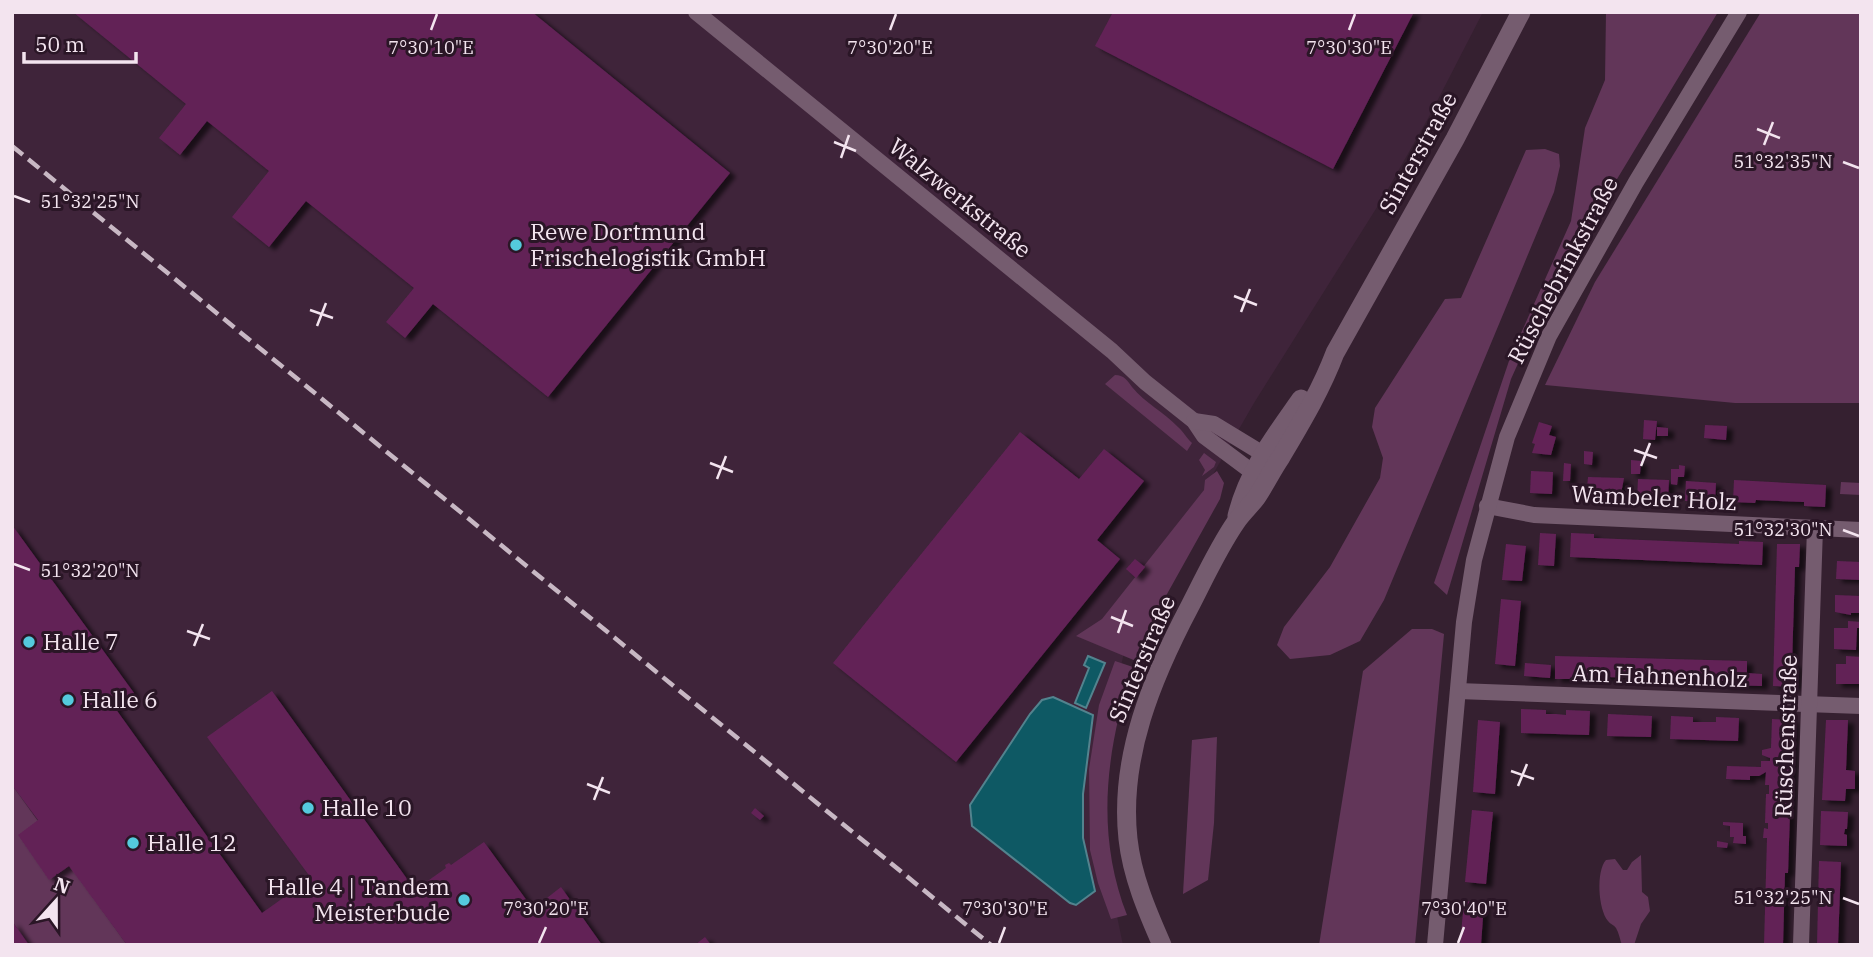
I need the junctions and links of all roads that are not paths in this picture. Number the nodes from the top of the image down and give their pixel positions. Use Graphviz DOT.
graph roads {
  1 [pos="696,12"];
  2 [pos="1521,12"];
  3 [pos="1740,12"];
  4 [pos="1194,421"];
  5 [pos="1270,458"];
  6 [pos="1259,478"];
  7 [pos="1487,506"];
  8 [pos="1815,528"];
  9 [pos="1861,530"];
  10 [pos="1458,691"];
  11 [pos="1810,704"];
  12 [pos="1861,706"];
  13 [pos="1162,945"];
  14 [pos="1435,945"];
  15 [pos="1801,945"];
  1 -- 4 [label="street, Walzwerkstraße"];
  2 -- 5 [label="street, Sinterstraße"];
  3 -- 7 [label="street, Rüschebrinkstraße"];
  4 -- 5 [label="street, Walzwerkstraße"];
  4 -- 6 [label="street, Walzwerkstraße"];
  5 -- 6 [label="street, Sinterstraße"];
  6 -- 13 [label="street, Sinterstraße"];
  7 -- 8 [label="street, Wambeler Holz"];
  7 -- 10 [label="street, Rüschebrinkstraße"];
  8 -- 9 [label="street, Wambeler Holz"];
  8 -- 11 [label="street, Rüschenstraße"];
  10 -- 11 [label="street, Am Hahnenholz"];
  10 -- 14 [label="street, Rüschebrinkstraße"];
  11 -- 12 [label="street, Am Hahnenholz"];
  11 -- 15 [label="street, Rüschenstraße"];
}
